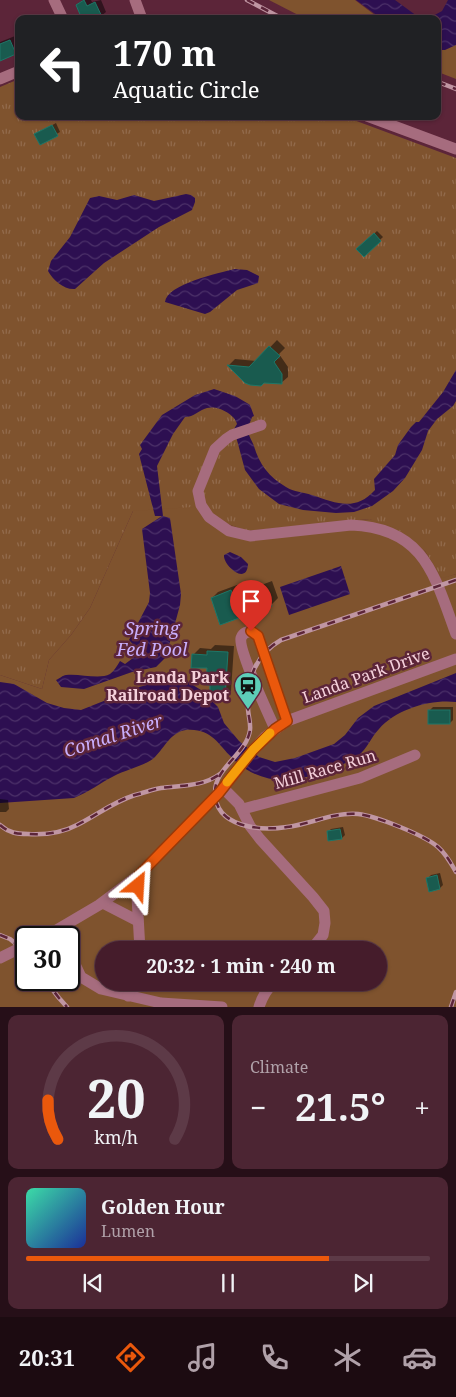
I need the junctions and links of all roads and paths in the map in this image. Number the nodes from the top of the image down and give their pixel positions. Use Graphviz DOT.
graph roads {
  1 [pos="54,0"];
  2 [pos="135,0"];
  3 [pos="61,15"];
  4 [pos="141,15"];
  5 [pos="15,73"];
  6 [pos="0,80"];
  7 [pos="378,120"];
  8 [pos="456,149"];
  9 [pos="256,427"];
  10 [pos="456,634"];
  11 [pos="456,659"];
  12 [pos="287,721"];
  13 [pos="275,729"];
  14 [pos="415,755"];
  15 [pos="223,788"];
  16 [pos="243,809"];
  17 [pos="139,875"];
  18 [pos="103,903"];
  19 [pos="138,921"];
  20 [pos="71,926"];
  21 [pos="139,941"];
  22 [pos="318,941"];
  23 [pos="15,951"];
  24 [pos="0,958"];
  25 [pos="80,974"];
  26 [pos="130,991"];
  27 [pos="267,991"];
  28 [pos="128,996"];
  29 [pos="222,1007"];
  30 [pos="259,1007"];
  1 -- 3 [label="street"];
  2 -- 4 [label="street"];
  5 -- 6 [label="street"];
  7 -- 8 [label="street"];
  9 -- 10 [label="street"];
  11 -- 12 [label="street, Landa Park Drive"];
  12 -- 13 [label="street, Landa Park Drive"];
  12 -- 13 [label="street"];
  13 -- 15 [label="street, Landa Park Drive"];
  14 -- 16 [label="street, Mill Race Run"];
  15 -- 16 [label="street"];
  15 -- 17 [label="street, Landa Park Drive"];
  16 -- 22 [label="street"];
  17 -- 18 [label="street, Landa Park Drive"];
  17 -- 19 [label="street"];
  18 -- 19 [label="street"];
  18 -- 20 [label="street, Landa Park Drive"];
  19 -- 21 [label="street"];
  23 -- 24 [label="street"];
  25 -- 28 [label="street"];
  26 -- 28 [label="street"];
  27 -- 30 [label="street"];
  28 -- 29 [label="street"];
}
